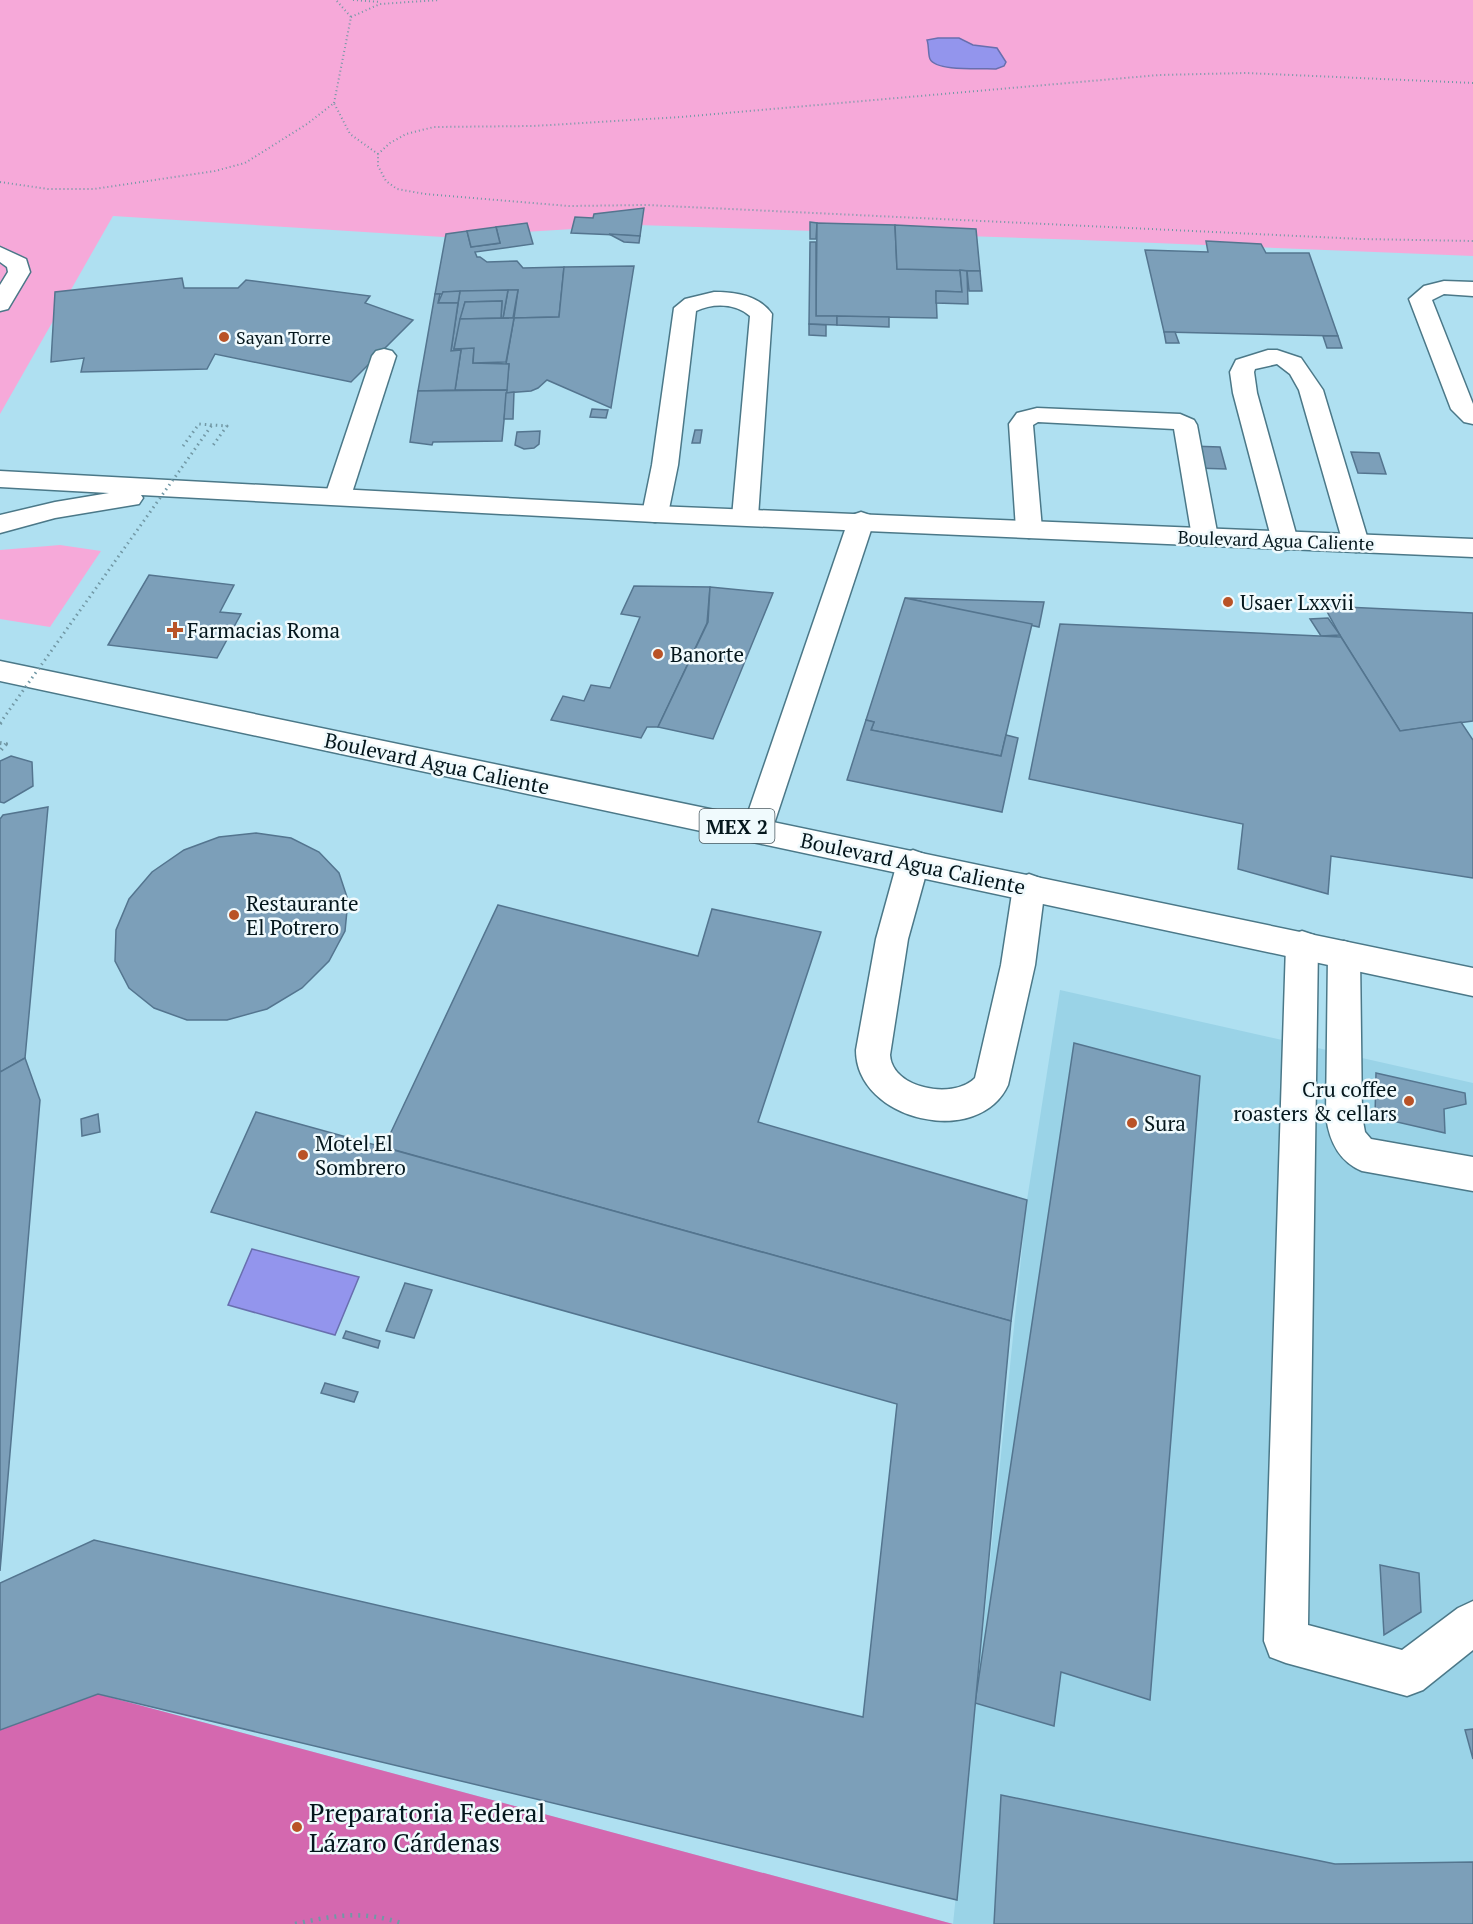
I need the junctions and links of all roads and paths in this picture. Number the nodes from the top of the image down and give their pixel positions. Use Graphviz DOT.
graph roads {
  1 [pos="336,0"];
  2 [pos="353,0"];
  3 [pos="439,0"];
  4 [pos="390,3"];
  5 [pos="351,17"];
  6 [pos="1473,83"];
  7 [pos="334,103"];
  8 [pos="378,154"];
  9 [pos="0,182"];
  10 [pos="1473,241"];
  11 [pos="0,253"];
  12 [pos="1473,289"];
  13 [pos="0,304"];
  14 [pos="384,356"];
  15 [pos="1473,417"];
  16 [pos="212,425"];
  17 [pos="183,446"];
  18 [pos="211,448"];
  19 [pos="0,479"];
  20 [pos="194,488"];
  21 [pos="338,496"];
  22 [pos="655,514"];
  23 [pos="745,517"];
  24 [pos="861,521"];
  25 [pos="0,524"];
  26 [pos="1029,529"];
  27 [pos="1205,537"];
  28 [pos="1285,541"];
  29 [pos="1356,543"];
  30 [pos="1473,548"];
  31 [pos="0,671"];
  32 [pos="0,724"];
  33 [pos="0,743"];
  34 [pos="0,751"];
  35 [pos="757,830"];
  36 [pos="913,863"];
  37 [pos="1029,888"];
  38 [pos="1302,945"];
  39 [pos="1344,955"];
  40 [pos="1473,982"];
  41 [pos="1473,1174"];
  42 [pos="1473,1623"];
  43 [pos="295,1924"];
  44 [pos="404,1924"];
  1 -- 5 [label="path"];
  2 -- 4 [label="path"];
  3 -- 4 [label="path"];
  4 -- 5 [label="path"];
  5 -- 7 [label="path"];
  6 -- 8 [label="path"];
  7 -- 8 [label="path"];
  7 -- 9 [label="path"];
  8 -- 10 [label="path"];
  11 -- 13 [label="main road"];
  12 -- 15 [label="main road"];
  14 -- 21 [label="main road"];
  16 -- 17 [label="path"];
  16 -- 18 [label="path"];
  16 -- 32 [label="path, bridge"];
  19 -- 20 [label="main road, Boulevard Agua Caliente"];
  20 -- 21 [label="main road, Boulevard Agua Caliente"];
  20 -- 25 [label="main road"];
  21 -- 22 [label="main road, Boulevard Agua Caliente"];
  22 -- 23 [label="main road, Boulevard Agua Caliente"];
  22 -- 23 [label="main road"];
  23 -- 24 [label="main road, Boulevard Agua Caliente"];
  24 -- 26 [label="main road, Boulevard Agua Caliente"];
  24 -- 35 [label="main road"];
  26 -- 27 [label="main road, Boulevard Agua Caliente"];
  26 -- 27 [label="main road"];
  27 -- 28 [label="main road, Boulevard Agua Caliente"];
  28 -- 29 [label="main road, Boulevard Agua Caliente"];
  28 -- 29 [label="main road"];
  29 -- 30 [label="main road, Boulevard Agua Caliente"];
  31 -- 35 [label="main road, Boulevard Agua Caliente / MEX 2"];
  33 -- 34 [label="path"];
  35 -- 36 [label="main road, Boulevard Agua Caliente / MEX 2"];
  36 -- 37 [label="main road, Boulevard Agua Caliente / MEX 2"];
  36 -- 37 [label="main road"];
  37 -- 38 [label="main road, Boulevard Agua Caliente / MEX 2"];
  38 -- 39 [label="main road, Boulevard Agua Caliente / MEX 2"];
  38 -- 42 [label="main road"];
  39 -- 40 [label="main road, Boulevard Agua Caliente / MEX 2"];
  39 -- 41 [label="main road"];
  43 -- 44 [label="path"];
}
